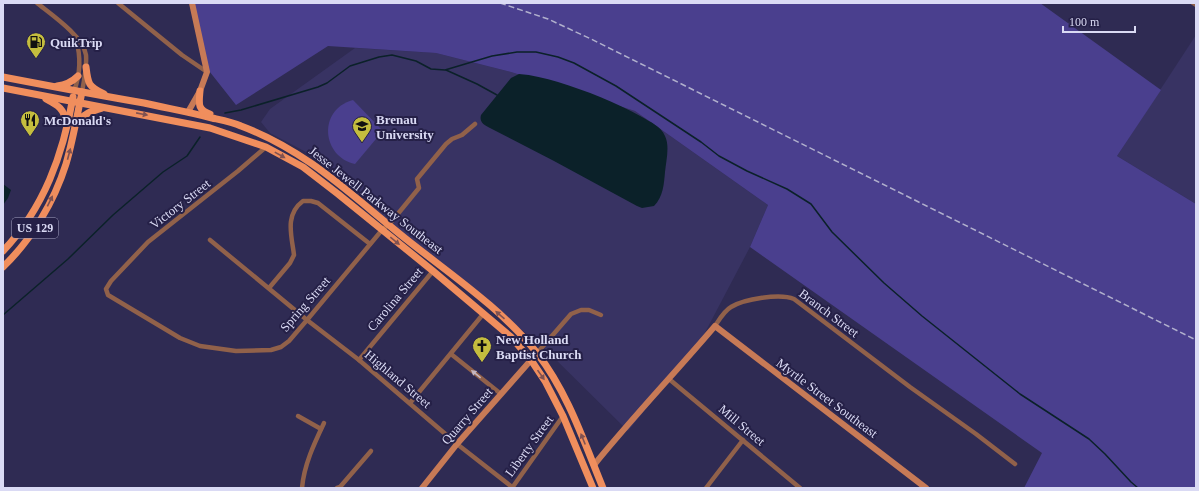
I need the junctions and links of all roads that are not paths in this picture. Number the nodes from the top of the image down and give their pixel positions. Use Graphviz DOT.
graph roads {
  1 [pos="37,3"];
  2 [pos="118,3"];
  3 [pos="192,3"];
  4 [pos="1193,3"];
  5 [pos="1196,5"];
  6 [pos="75,37"];
  7 [pos="86,67"];
  8 [pos="207,72"];
  9 [pos="78,76"];
  10 [pos="3,77"];
  11 [pos="55,87"];
  12 [pos="3,88"];
  13 [pos="74,91"];
  14 [pos="200,91"];
  15 [pos="82,92"];
  16 [pos="35,94"];
  17 [pos="109,97"];
  18 [pos="76,102"];
  19 [pos="104,107"];
  20 [pos="188,112"];
  21 [pos="76,122"];
  22 [pos="226,122"];
  23 [pos="67,123"];
  24 [pos="475,124"];
  25 [pos="266,147"];
  26 [pos="387,224"];
  27 [pos="382,230"];
  28 [pos="210,240"];
  29 [pos="370,244"];
  30 [pos="3,251"];
  31 [pos="3,267"];
  32 [pos="433,271"];
  33 [pos="111,281"];
  34 [pos="269,288"];
  35 [pos="484,313"];
  36 [pos="601,315"];
  37 [pos="307,320"];
  38 [pos="715,326"];
  39 [pos="537,353"];
  40 [pos="451,354"];
  41 [pos="359,360"];
  42 [pos="530,360"];
  43 [pos="669,379"];
  44 [pos="501,394"];
  45 [pos="410,403"];
  46 [pos="298,416"];
  47 [pos="564,416"];
  48 [pos="324,423"];
  49 [pos="321,428"];
  50 [pos="742,440"];
  51 [pos="457,444"];
  52 [pos="371,451"];
  53 [pos="1015,464"];
  54 [pos="594,465"];
  55 [pos="302,488"];
  56 [pos="337,488"];
  57 [pos="422,488"];
  58 [pos="512,488"];
  59 [pos="593,488"];
  60 [pos="603,488"];
  61 [pos="706,488"];
  62 [pos="800,488"];
  63 [pos="926,488"];
  1 -- 6 [label="street"];
  2 -- 8 [label="street"];
  3 -- 8 [label="street"];
  4 -- 5 [label="street"];
  6 -- 7 [label="street"];
  6 -- 9 [label="street"];
  7 -- 15 [label="street"];
  7 -- 17 [label="main road"];
  8 -- 14 [label="street"];
  9 -- 11 [label="main road"];
  9 -- 13 [label="street"];
  10 -- 11 [label="main road, Jesse Jewell Parkway Southeast"];
  11 -- 13 [label="main road, Jesse Jewell Parkway Southeast"];
  12 -- 16 [label="main road, Jesse Jewell Parkway Southeast"];
  13 -- 15 [label="main road, Jesse Jewell Parkway Southeast"];
  13 -- 18 [label="main road"];
  14 -- 20 [label="street"];
  14 -- 22 [label="main road"];
  15 -- 17 [label="main road, Jesse Jewell Parkway Southeast"];
  15 -- 18 [label="main road, US 129"];
  16 -- 18 [label="main road, Jesse Jewell Parkway Southeast"];
  16 -- 23 [label="main road"];
  17 -- 20 [label="main road, Jesse Jewell Parkway Southeast"];
  18 -- 19 [label="main road, Jesse Jewell Parkway Southeast"];
  18 -- 21 [label="main road, US 129"];
  18 -- 23 [label="main road"];
  19 -- 21 [label="main road"];
  19 -- 25 [label="main road, Jesse Jewell Parkway Southeast, one-way"];
  20 -- 22 [label="main road, Jesse Jewell Parkway Southeast"];
  31 -- 21 [label="main road, US 129, one-way"];
  22 -- 26 [label="main road, Jesse Jewell Parkway Southeast"];
  23 -- 30 [label="main road, US 129"];
  24 -- 26 [label="street, Spring Street"];
  25 -- 27 [label="main road, Jesse Jewell Parkway Southeast, one-way"];
  25 -- 33 [label="street, Victory Street"];
  26 -- 27 [label="street, Spring Street"];
  39 -- 26 [label="main road, Jesse Jewell Parkway Southeast, one-way"];
  27 -- 29 [label="street, Spring Street"];
  27 -- 32 [label="main road, Jesse Jewell Parkway Southeast, one-way"];
  28 -- 34 [label="street, Highland Street"];
  29 -- 34 [label="street"];
  29 -- 37 [label="street, Spring Street"];
  32 -- 35 [label="main road, Jesse Jewell Parkway Southeast"];
  32 -- 41 [label="street, Carolina Street"];
  33 -- 37 [label="street, Spring Street"];
  34 -- 37 [label="street, Highland Street"];
  35 -- 40 [label="street"];
  35 -- 42 [label="main road, Jesse Jewell Parkway Southeast"];
  36 -- 39 [label="street"];
  37 -- 41 [label="street, Highland Street"];
  38 -- 43 [label="street, Branch Street"];
  38 -- 53 [label="street, Branch Street"];
  38 -- 63 [label="street, Myrtle Street Southeast"];
  39 -- 42 [label="street"];
  54 -- 39 [label="main road, Jesse Jewell Parkway Southeast, one-way"];
  44 -- 40 [label="street, one-way"];
  40 -- 45 [label="street"];
  41 -- 45 [label="street, Highland Street"];
  42 -- 44 [label="street, Quarry Street"];
  42 -- 47 [label="main road, Jesse Jewell Parkway Southeast, one-way"];
  43 -- 50 [label="street, Mill Street"];
  43 -- 54 [label="street, Branch Street"];
  44 -- 51 [label="street, Quarry Street"];
  45 -- 51 [label="street, Highland Street"];
  46 -- 49 [label="street"];
  47 -- 58 [label="street, Liberty Street"];
  47 -- 59 [label="main road, Jesse Jewell Parkway Southeast"];
  48 -- 49 [label="street"];
  49 -- 55 [label="street"];
  50 -- 61 [label="street"];
  50 -- 62 [label="street, Mill Street"];
  51 -- 57 [label="street, Quarry Street"];
  51 -- 58 [label="street, Highland Street"];
  52 -- 56 [label="street"];
  54 -- 60 [label="main road, Jesse Jewell Parkway Southeast"];
}
